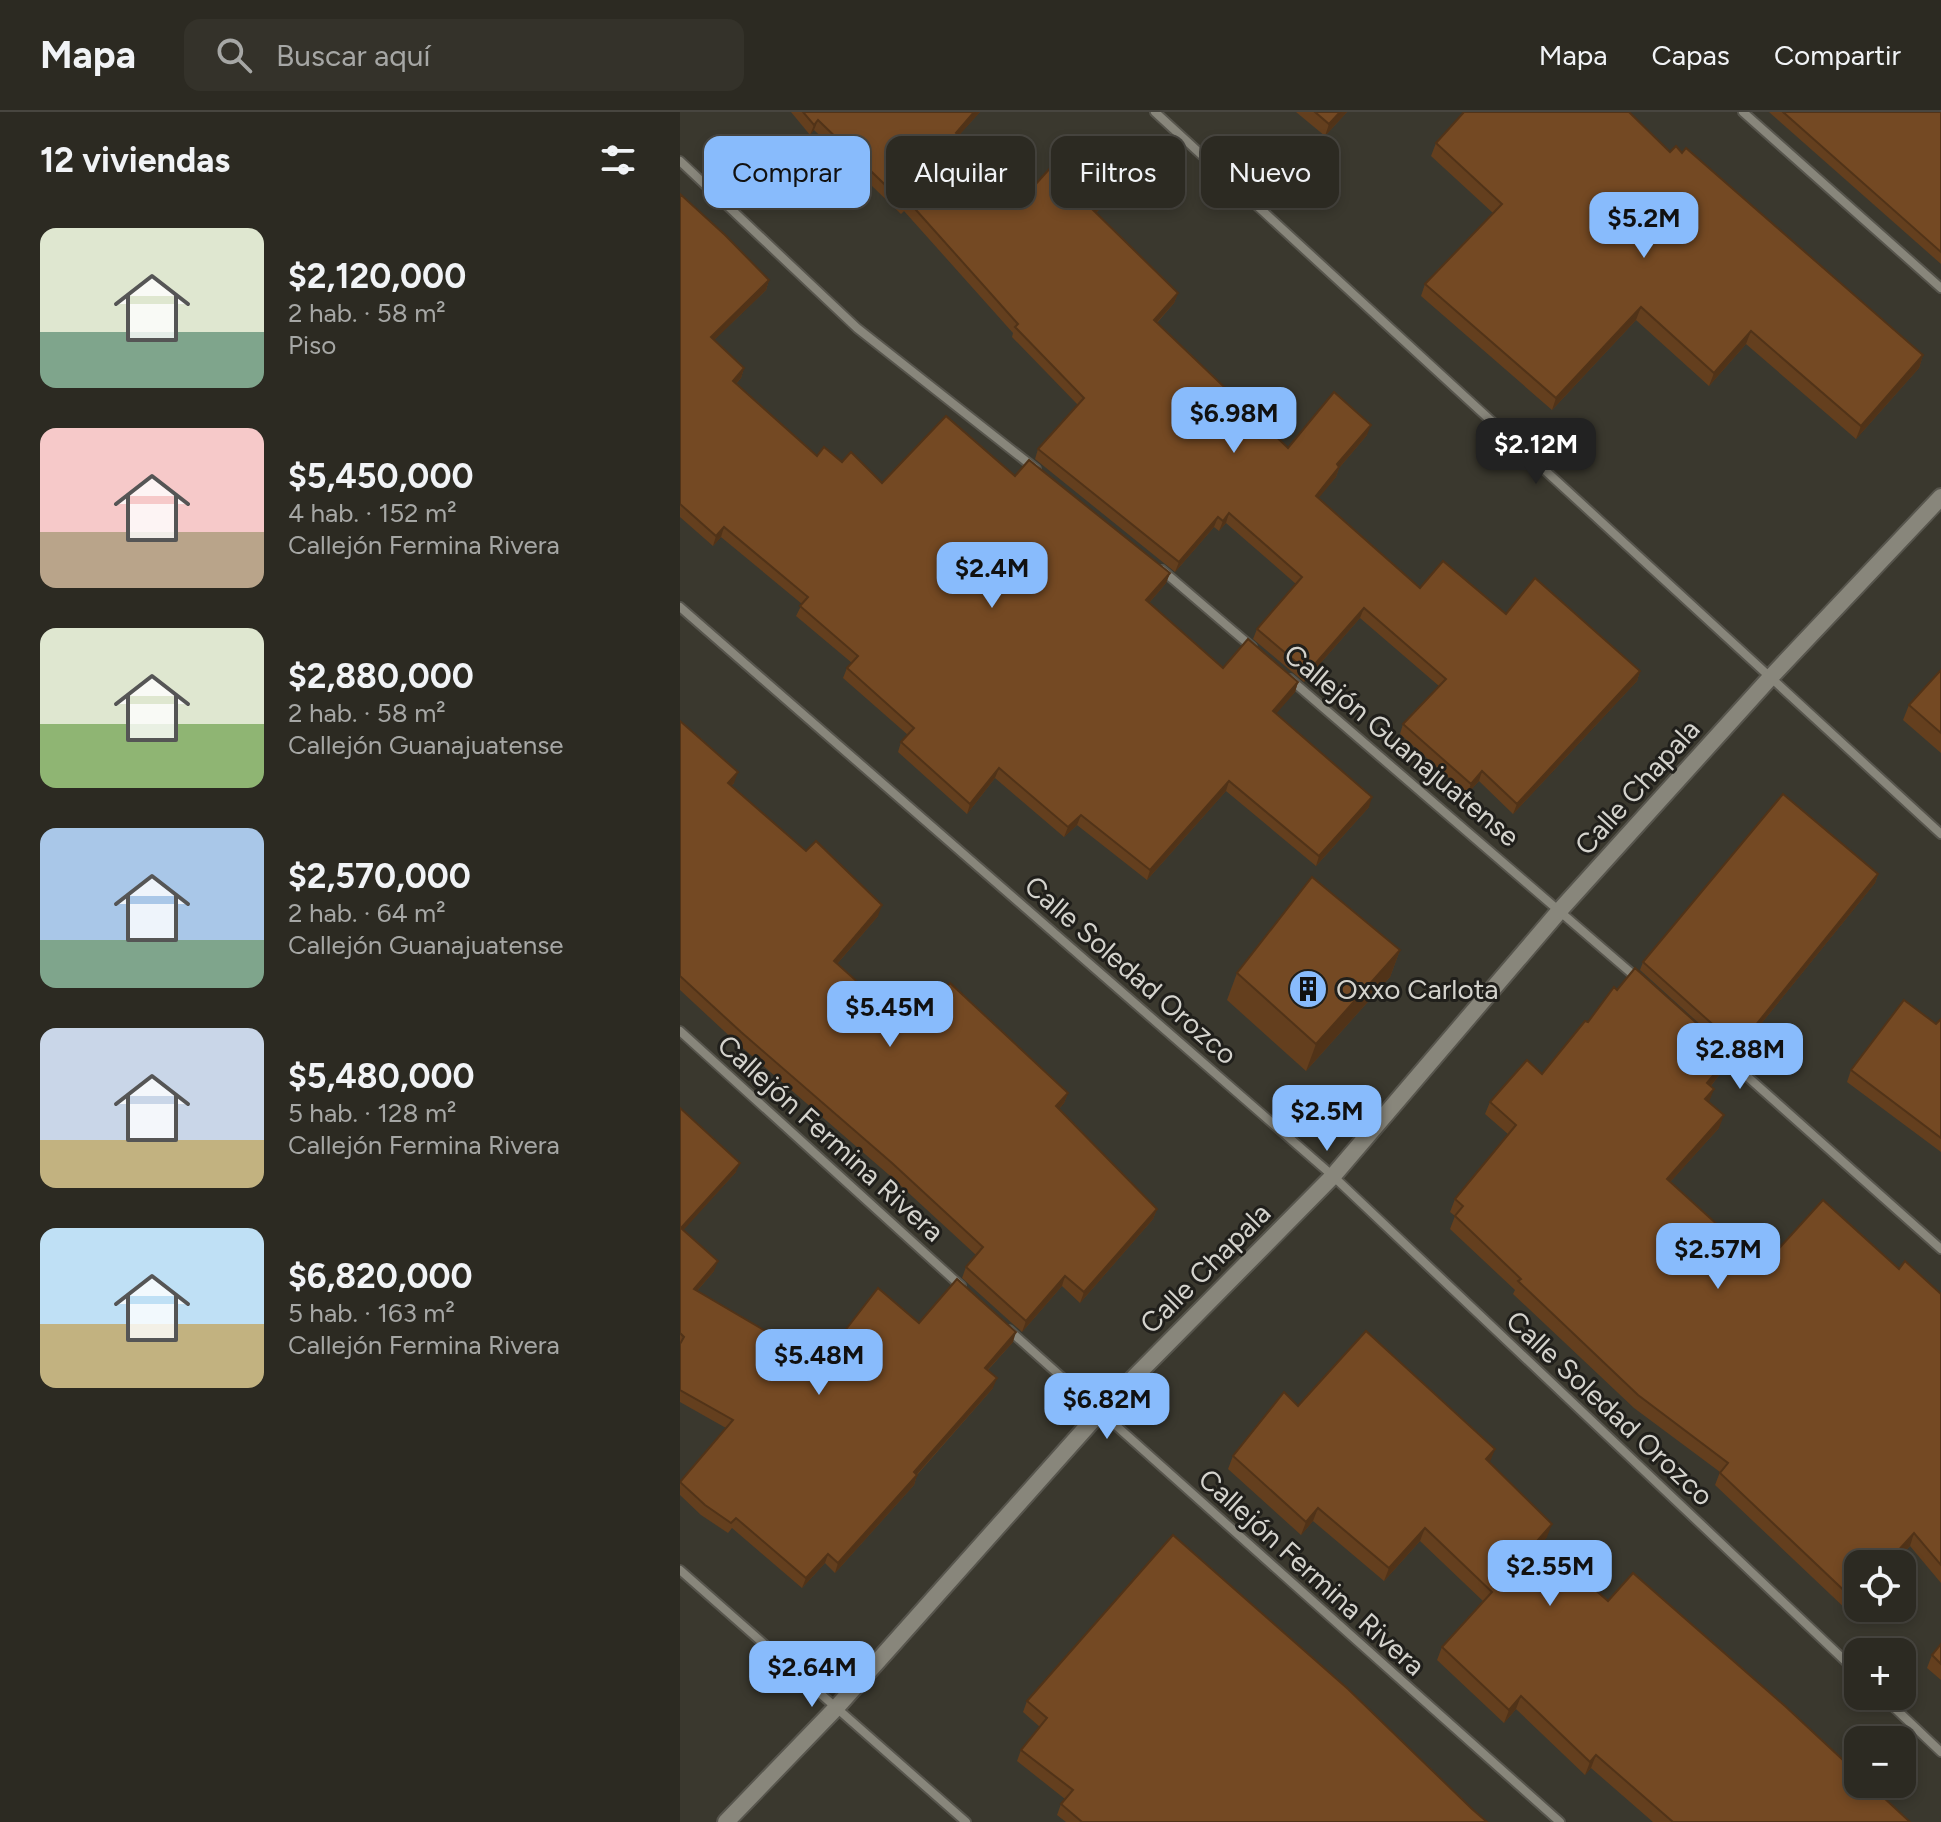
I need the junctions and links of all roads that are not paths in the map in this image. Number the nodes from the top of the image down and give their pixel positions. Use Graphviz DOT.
graph roads {
  1 [pos="1155,112"];
  2 [pos="1743,112"];
  3 [pos="680,161"];
  4 [pos="1941,288"];
  5 [pos="1044,475"];
  6 [pos="1941,497"];
  7 [pos="1155,564"];
  8 [pos="680,607"];
  9 [pos="1262,656"];
  10 [pos="1286,676"];
  11 [pos="1769,679"];
  12 [pos="1941,834"];
  13 [pos="1561,909"];
  14 [pos="1644,984"];
  15 [pos="680,1031"];
  16 [pos="1715,1047"];
  17 [pos="1333,1176"];
  18 [pos="1941,1249"];
  19 [pos="971,1296"];
  20 [pos="1006,1328"];
  21 [pos="1100,1412"];
  22 [pos="680,1570"];
  23 [pos="1844,1660"];
  24 [pos="836,1708"];
  25 [pos="1897,1710"];
  26 [pos="1941,1752"];
  27 [pos="726,1822"];
  28 [pos="966,1822"];
  29 [pos="1560,1822"];
  1 -- 11 [label="street"];
  2 -- 4 [label="street"];
  3 -- 5 [label="street"];
  6 -- 11 [label="street, Calle Chapala"];
  7 -- 9 [label="street, Callejón Guanajuatense"];
  8 -- 17 [label="street, Calle Soledad Orozco"];
  10 -- 13 [label="street, Callejón Guanajuatense"];
  11 -- 12 [label="street"];
  11 -- 13 [label="street, Calle Chapala"];
  13 -- 14 [label="street, Callejón Guanajuatense"];
  13 -- 17 [label="street, Calle Chapala"];
  15 -- 19 [label="street, Callejón Fermina Rivera"];
  16 -- 18 [label="street"];
  17 -- 21 [label="street, Calle Chapala"];
  17 -- 23 [label="street, Calle Soledad Orozco"];
  20 -- 21 [label="street, Callejón Fermina Rivera"];
  21 -- 24 [label="street, Calle Chapala"];
  21 -- 29 [label="street, Callejón Fermina Rivera"];
  22 -- 24 [label="street"];
  24 -- 27 [label="street, Calle Chapala"];
  24 -- 28 [label="street"];
  25 -- 26 [label="street"];
}
